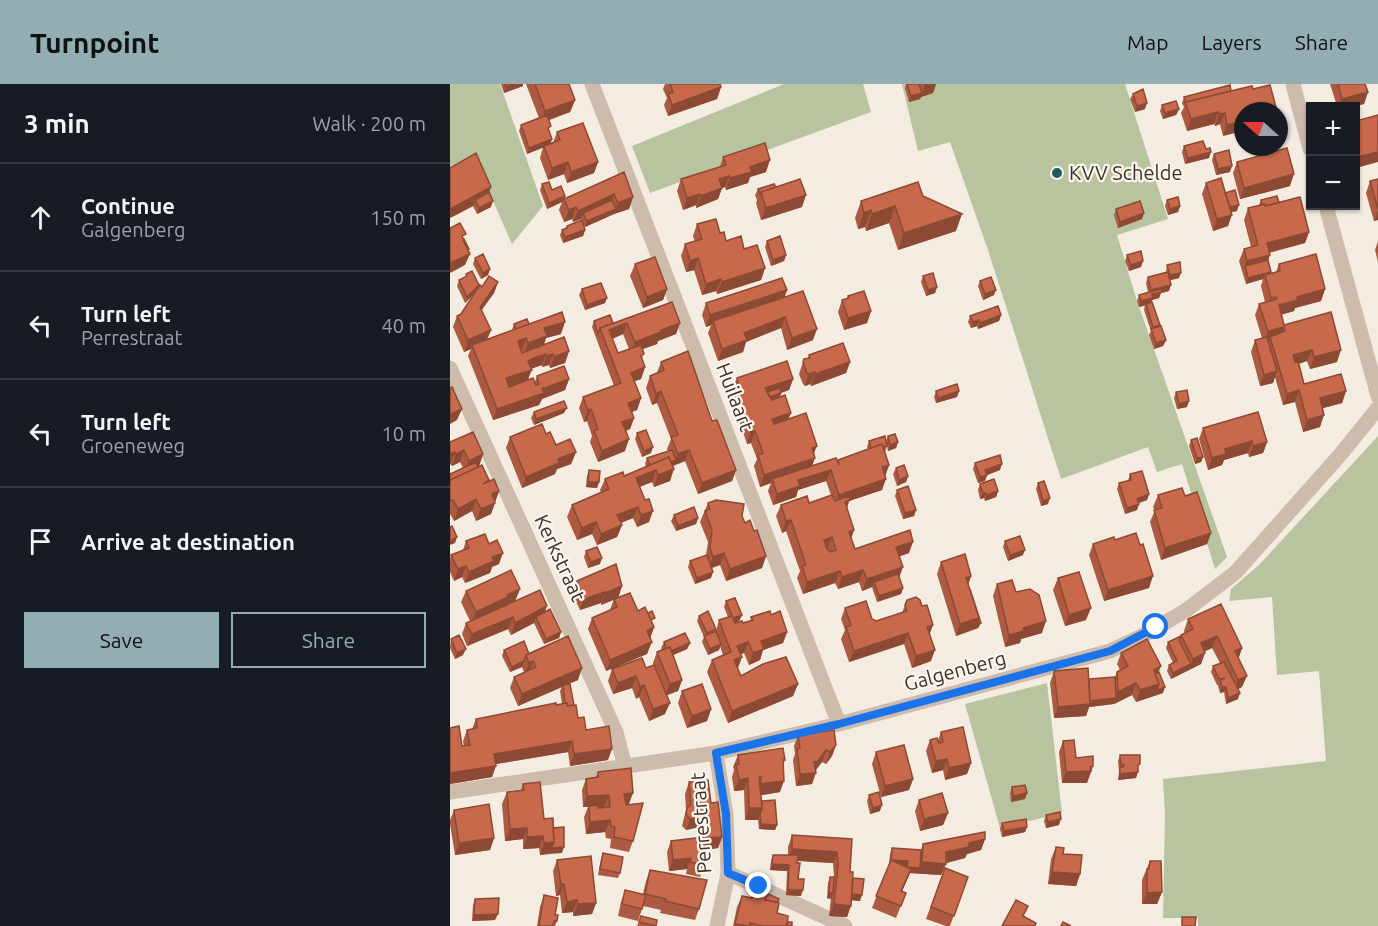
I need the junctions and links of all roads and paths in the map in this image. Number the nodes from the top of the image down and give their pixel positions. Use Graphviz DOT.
graph roads {
  1 [pos="592,84"];
  2 [pos="1293,84"];
  3 [pos="1306,131"];
  4 [pos="1327,210"];
  5 [pos="450,368"];
  6 [pos="1378,396"];
  7 [pos="1378,408"];
  8 [pos="839,724"];
  9 [pos="716,753"];
  10 [pos="625,767"];
  11 [pos="450,792"];
  12 [pos="728,873"];
  13 [pos="717,926"];
  14 [pos="845,926"];
  1 -- 8 [label="street, Huilaart"];
  2 -- 3 [label="street"];
  4 -- 6 [label="street"];
  5 -- 10 [label="street, Kerkstraat"];
  7 -- 8 [label="street, Galgenberg"];
  8 -- 9 [label="street, Galgenberg"];
  9 -- 10 [label="street, Galgenberg"];
  9 -- 12 [label="street, Perrestraat"];
  10 -- 11 [label="street, Galgenberg"];
  12 -- 13 [label="street, Perrestraat"];
  12 -- 14 [label="street"];
}
